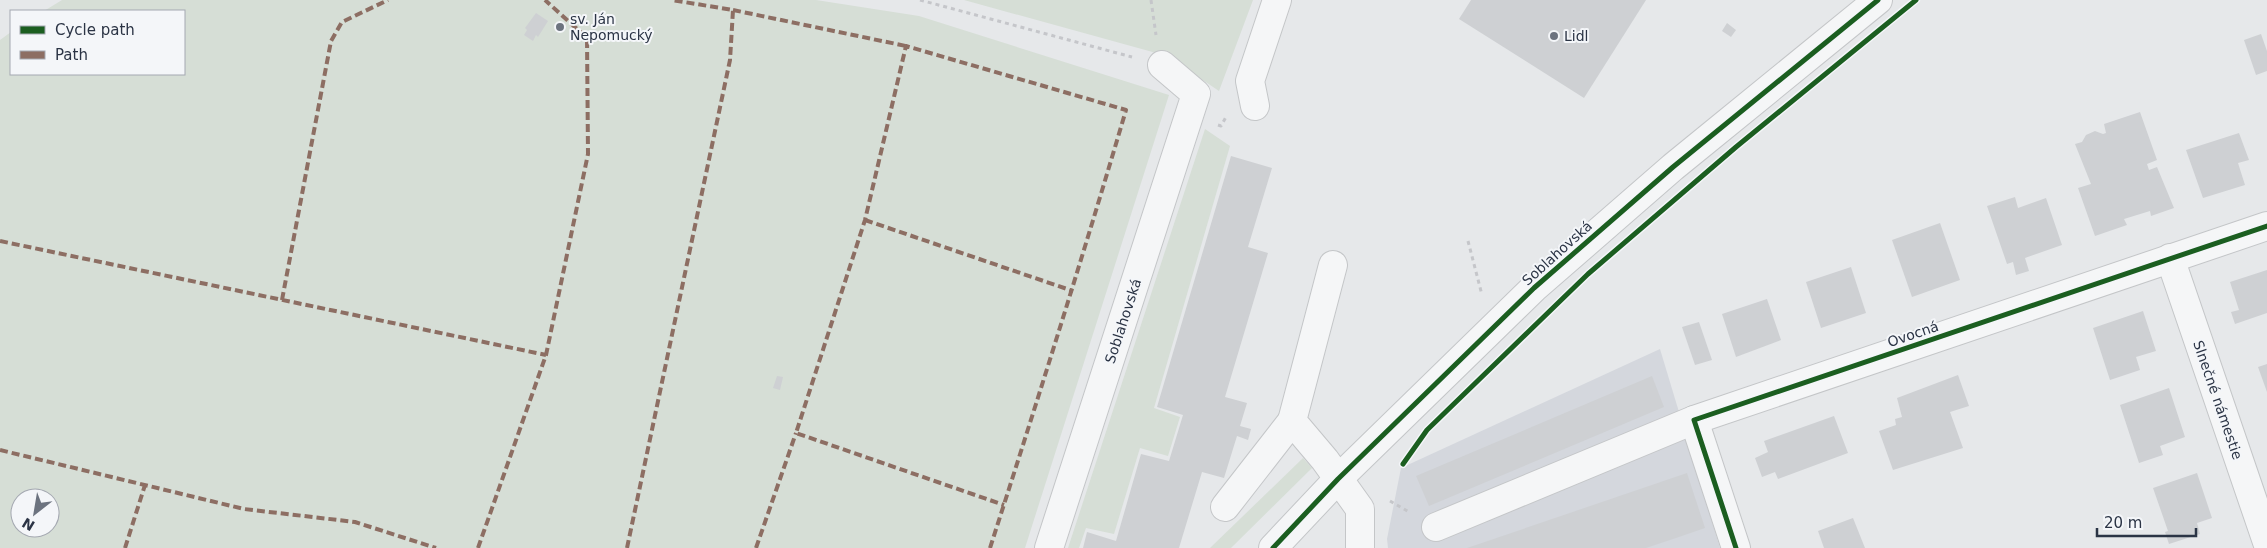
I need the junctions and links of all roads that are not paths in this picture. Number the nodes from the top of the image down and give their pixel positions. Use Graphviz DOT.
graph roads {
  1 [pos="1277,0"];
  2 [pos="1878,0"];
  3 [pos="1162,65"];
  4 [pos="1255,106"];
  5 [pos="2267,226"];
  6 [pos="2170,258"];
  7 [pos="1334,265"];
  8 [pos="1694,420"];
  9 [pos="1292,421"];
  10 [pos="1338,479"];
  11 [pos="1225,507"];
  12 [pos="1436,527"];
  13 [pos="2267,542"];
  14 [pos="1287,544"];
  15 [pos="1049,548"];
  16 [pos="1360,548"];
  17 [pos="1736,548"];
  1 -- 4 [label="street"];
  2 -- 10 [label="street, Soblahovská"];
  3 -- 15 [label="street, Soblahovská"];
  5 -- 6 [label="street, Ovocná"];
  6 -- 8 [label="street, Ovocná"];
  6 -- 13 [label="street, Slnečné námestie"];
  7 -- 9 [label="street"];
  8 -- 12 [label="street, Ovocná"];
  8 -- 17 [label="street"];
  9 -- 10 [label="street"];
  9 -- 11 [label="street"];
  10 -- 14 [label="street, Soblahovská"];
  10 -- 16 [label="street"];
}
